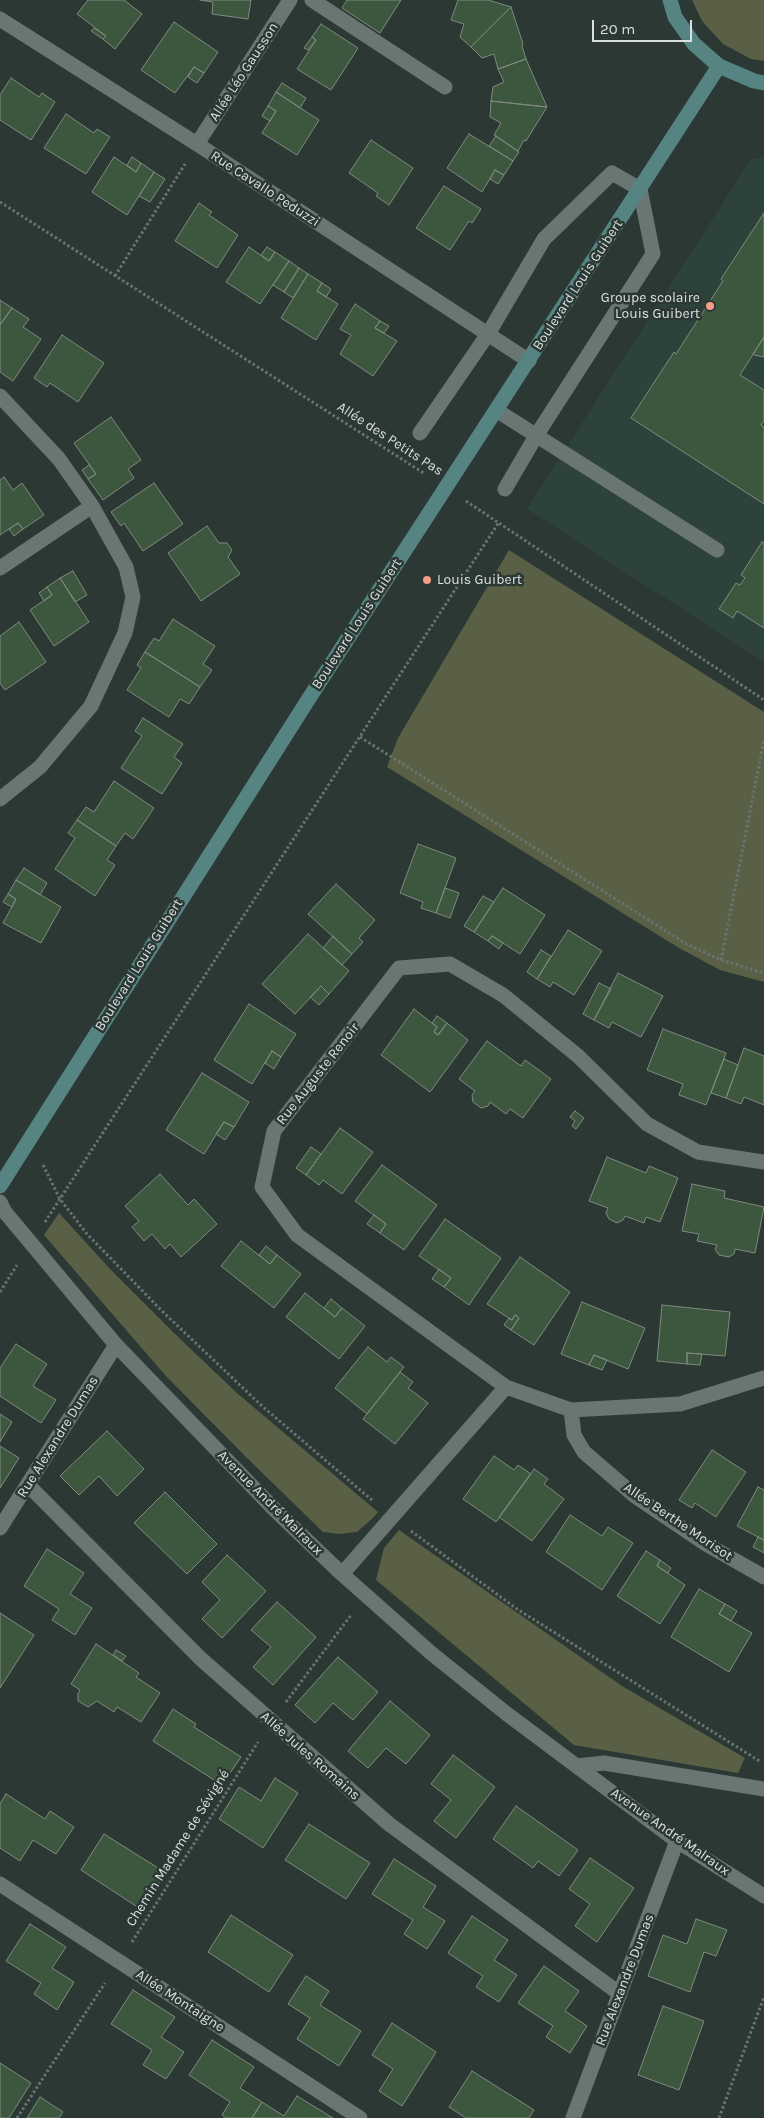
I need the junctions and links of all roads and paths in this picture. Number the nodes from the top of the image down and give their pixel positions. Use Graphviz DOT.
graph roads {
  1 [pos="290,0"];
  2 [pos="312,0"];
  3 [pos="670,0"];
  4 [pos="0,19"];
  5 [pos="719,66"];
  6 [pos="764,82"];
  7 [pos="445,87"];
  8 [pos="197,144"];
  9 [pos="640,189"];
  10 [pos="0,202"];
  11 [pos="116,276"];
  12 [pos="488,334"];
  13 [pos="528,361"];
  14 [pos="0,396"];
  15 [pos="496,410"];
  16 [pos="420,433"];
  17 [pos="536,436"];
  18 [pos="446,488"];
  19 [pos="505,489"];
  20 [pos="92,506"];
  21 [pos="499,522"];
  22 [pos="717,550"];
  23 [pos="0,568"];
  24 [pos="764,700"];
  25 [pos="360,737"];
  26 [pos="764,740"];
  27 [pos="0,799"];
  28 [pos="721,960"];
  29 [pos="764,973"];
  30 [pos="25,1144"];
  31 [pos="764,1162"];
  32 [pos="0,1186"];
  33 [pos="60,1200"];
  34 [pos="0,1202"];
  35 [pos="31,1243"];
  36 [pos="0,1292"];
  37 [pos="116,1345"];
  38 [pos="764,1378"];
  39 [pos="506,1387"];
  40 [pos="571,1410"];
  41 [pos="28,1486"];
  42 [pos="392,1517"];
  43 [pos="0,1528"];
  44 [pos="342,1574"];
  45 [pos="764,1577"];
  46 [pos="365,1595"];
  47 [pos="271,1722"];
  48 [pos="764,1764"];
  49 [pos="577,1766"];
  50 [pos="764,1789"];
  51 [pos="677,1841"];
  52 [pos="0,1884"];
  53 [pos="764,1896"];
  54 [pos="119,1962"];
  55 [pos="620,1994"];
  56 [pos="764,1997"];
  57 [pos="17,2118"];
  58 [pos="360,2118"];
  59 [pos="573,2118"];
  60 [pos="719,2118"];
  1 -- 8 [label="street, Allée Léo Gausson"];
  2 -- 7 [label="street"];
  3 -- 5 [label="street"];
  4 -- 8 [label="street, Rue Cavallo Peduzzi"];
  5 -- 6 [label="street"];
  5 -- 9 [label="street, Boulevard Louis Guibert"];
  8 -- 11 [label="path"];
  8 -- 12 [label="street, Rue Cavallo Peduzzi"];
  9 -- 12 [label="street"];
  9 -- 13 [label="street, Boulevard Louis Guibert"];
  9 -- 17 [label="street"];
  10 -- 11 [label="path, Allée des Petits Pas"];
  11 -- 18 [label="path, Allée des Petits Pas"];
  12 -- 13 [label="street, Rue Cavallo Peduzzi"];
  12 -- 16 [label="street"];
  13 -- 15 [label="street, Boulevard Louis Guibert"];
  14 -- 20 [label="street"];
  15 -- 17 [label="street"];
  15 -- 18 [label="street, Boulevard Louis Guibert"];
  17 -- 19 [label="street"];
  17 -- 22 [label="street"];
  18 -- 21 [label="path, Allée des Petits Pas"];
  18 -- 30 [label="street, Boulevard Louis Guibert"];
  20 -- 23 [label="street"];
  20 -- 27 [label="street"];
  21 -- 24 [label="path, Allée des Petits Pas"];
  21 -- 25 [label="path"];
  25 -- 28 [label="path"];
  25 -- 33 [label="path"];
  26 -- 28 [label="path"];
  28 -- 29 [label="path"];
  30 -- 32 [label="street, Boulevard Louis Guibert"];
  30 -- 33 [label="path"];
  31 -- 39 [label="street, Rue Auguste Renoir"];
  33 -- 35 [label="path"];
  33 -- 42 [label="path"];
  34 -- 35 [label="street, Avenue André Malraux"];
  35 -- 36 [label="path"];
  35 -- 37 [label="street, Avenue André Malraux"];
  37 -- 41 [label="street, Rue Alexandre Dumas"];
  37 -- 44 [label="street, Avenue André Malraux"];
  38 -- 40 [label="street, Rue Auguste Renoir"];
  39 -- 40 [label="street, Rue Auguste Renoir"];
  39 -- 42 [label="street"];
  40 -- 45 [label="street, Allée Berthe Morisot"];
  41 -- 43 [label="street, Rue Alexandre Dumas"];
  41 -- 47 [label="street, Allée Jules Romains"];
  42 -- 44 [label="street"];
  42 -- 48 [label="path"];
  44 -- 46 [label="street, Avenue André Malraux"];
  46 -- 47 [label="path, Chemin Madame de Sévigné"];
  46 -- 49 [label="street, Avenue André Malraux"];
  47 -- 54 [label="path, Chemin Madame de Sévigné"];
  47 -- 55 [label="street, Allée Jules Romains"];
  49 -- 50 [label="street, Avenue André Malraux"];
  49 -- 51 [label="street, Avenue André Malraux"];
  51 -- 53 [label="street, Avenue André Malraux"];
  51 -- 55 [label="street, Rue Alexandre Dumas"];
  52 -- 54 [label="street, Allée Montaigne"];
  54 -- 57 [label="path, Chemin Madame de Sévigné"];
  54 -- 58 [label="street, Allée Montaigne"];
  55 -- 59 [label="street, Rue Alexandre Dumas"];
  56 -- 60 [label="path"];
}
